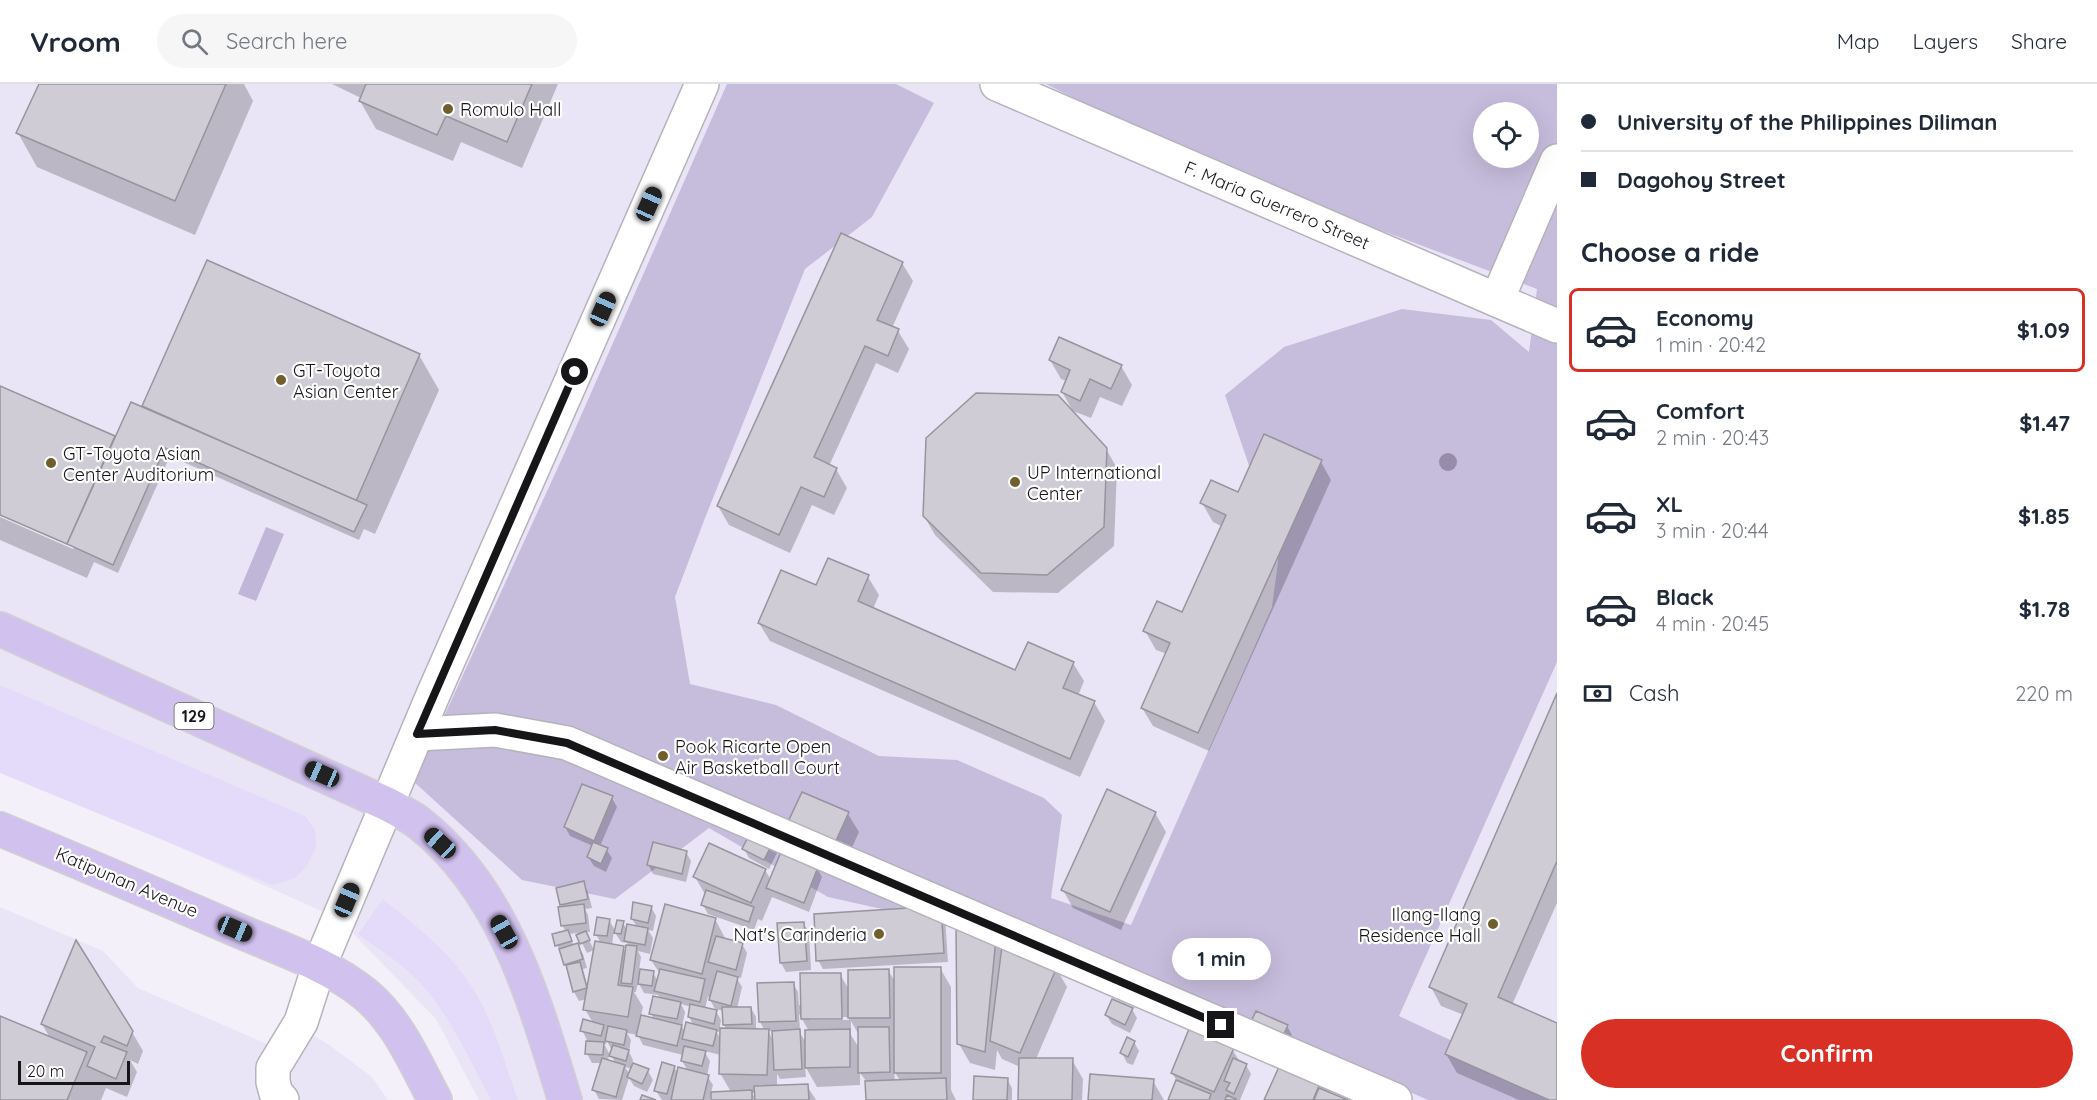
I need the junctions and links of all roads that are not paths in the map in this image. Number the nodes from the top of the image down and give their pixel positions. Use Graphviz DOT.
graph roads {
  1 [pos="702,84"];
  2 [pos="997,84"];
  3 [pos="1557,161"];
  4 [pos="1497,300"];
  5 [pos="1557,326"];
  6 [pos="0,629"];
  7 [pos="417,734"];
  8 [pos="387,804"];
  9 [pos="0,829"];
  10 [pos="0,844"];
  11 [pos="55,851"];
  12 [pos="319,966"];
  13 [pos="282,1100"];
  14 [pos="435,1100"];
  15 [pos="565,1100"];
  16 [pos="1395,1100"];
  1 -- 7 [label="street"];
  2 -- 4 [label="street, F. Maria Guerrero Street"];
  3 -- 4 [label="street"];
  4 -- 5 [label="street, F. Maria Guerrero Street"];
  6 -- 8 [label="main road, 129"];
  7 -- 8 [label="street"];
  7 -- 16 [label="street"];
  8 -- 12 [label="street"];
  8 -- 15 [label="main road, 129"];
  9 -- 11 [label="main road, Katipunan Avenue"];
  10 -- 11 [label="street"];
  11 -- 12 [label="main road, Katipunan Avenue"];
  12 -- 13 [label="street"];
  12 -- 14 [label="main road, Katipunan Avenue"];
}
